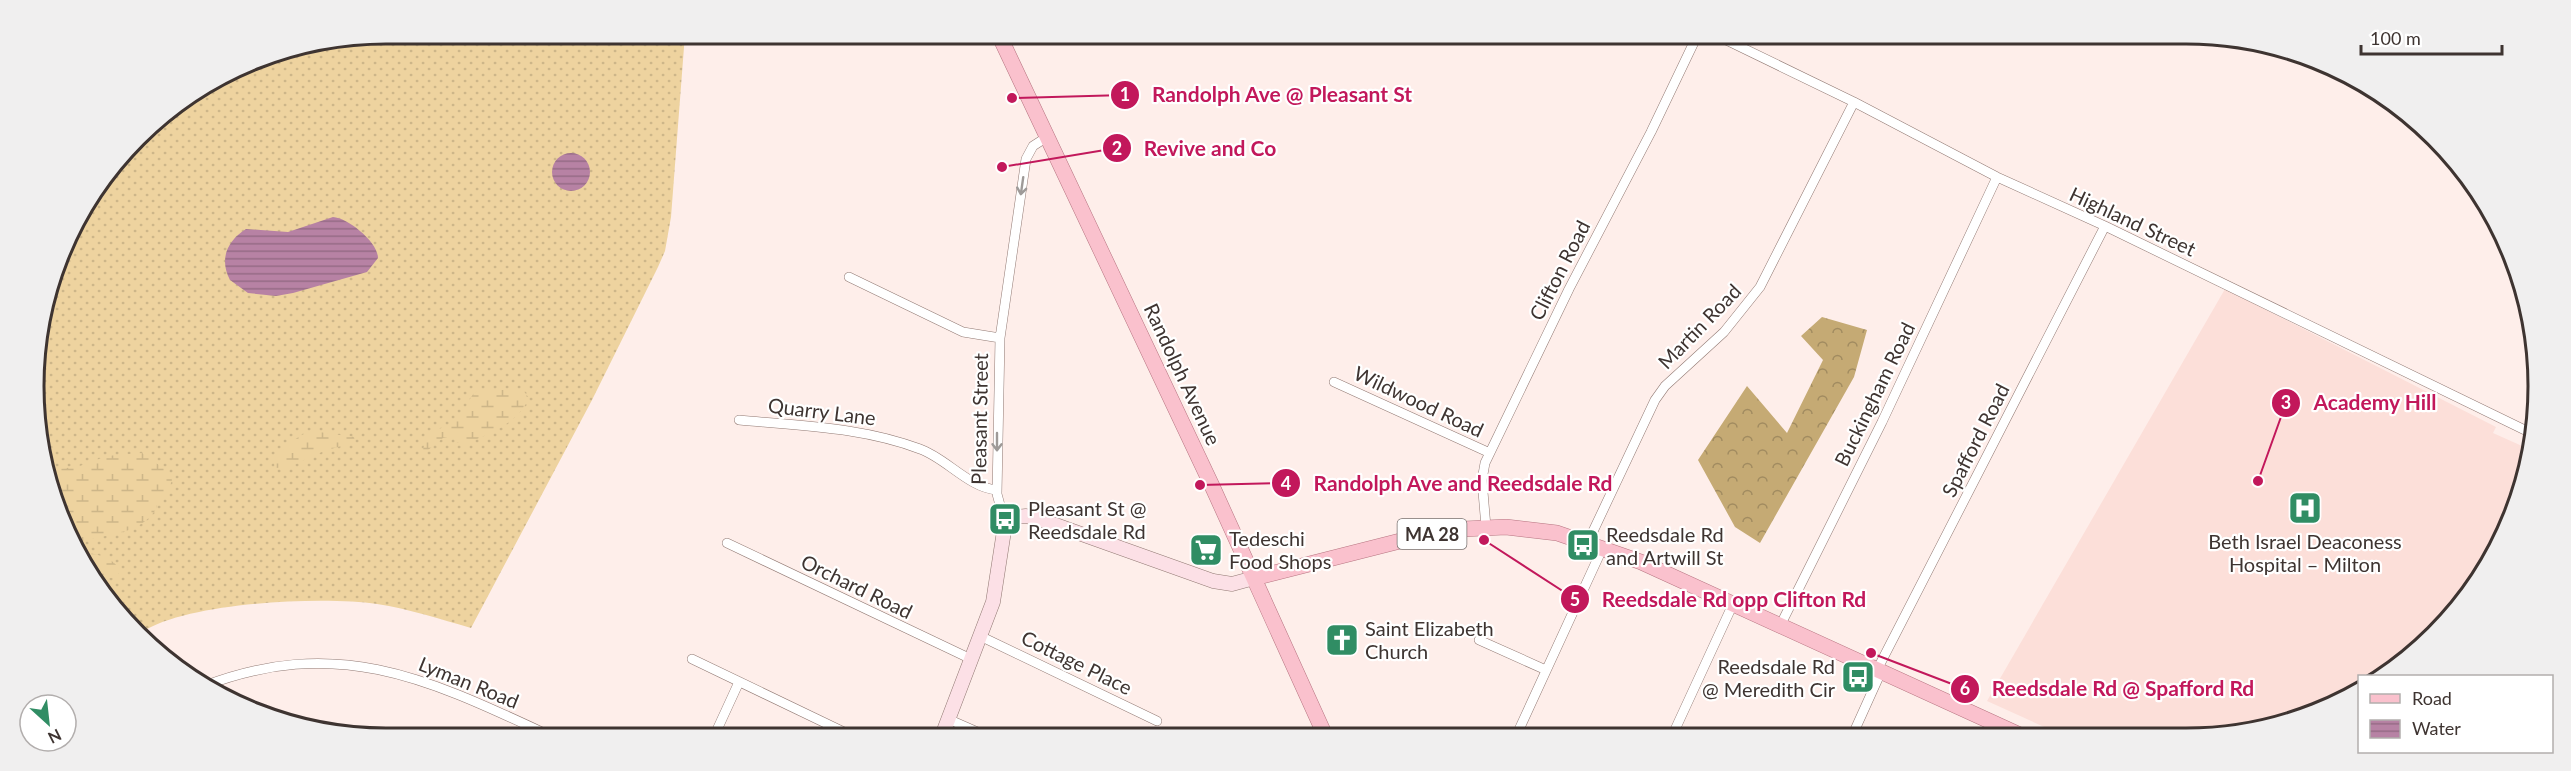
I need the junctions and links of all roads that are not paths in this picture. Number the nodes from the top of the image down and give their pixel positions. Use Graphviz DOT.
graph roads {
  1 [pos="1003,44"];
  2 [pos="1693,44"];
  3 [pos="1741,44"];
  4 [pos="1854,102"];
  5 [pos="1047,137"];
  6 [pos="1997,177"];
  7 [pos="2105,226"];
  8 [pos="849,277"];
  9 [pos="1000,338"];
  10 [pos="1334,382"];
  11 [pos="739,420"];
  12 [pos="2525,430"];
  13 [pos="1490,453"];
  14 [pos="997,490"];
  15 [pos="1011,520"];
  16 [pos="1486,527"];
  17 [pos="1588,542"];
  18 [pos="727,543"];
  19 [pos="1603,547"];
  20 [pos="1254,578"];
  21 [pos="1733,604"];
  22 [pos="1780,626"];
  23 [pos="980,636"];
  24 [pos="1479,640"];
  25 [pos="692,659"];
  26 [pos="971,659"];
  27 [pos="1546,670"];
  28 [pos="1879,671"];
  29 [pos="739,682"];
  30 [pos="216,683"];
  31 [pos="948,719"];
  32 [pos="1157,721"];
  33 [pos="533,728"];
  34 [pos="718,728"];
  35 [pos="829,728"];
  36 [pos="945,728"];
  37 [pos="969,728"];
  38 [pos="1322,728"];
  39 [pos="1520,728"];
  40 [pos="1676,728"];
  41 [pos="1855,728"];
  42 [pos="1999,728"];
  1 -- 5 [label="main road, Randolph Avenue"];
  2 -- 13 [label="street, Clifton Road"];
  3 -- 4 [label="street, Highland Street"];
  4 -- 6 [label="street, Highland Street"];
  4 -- 17 [label="street, Martin Road"];
  5 -- 9 [label="street, Pleasant Street, one-way"];
  5 -- 20 [label="main road, Randolph Avenue"];
  6 -- 7 [label="street, Highland Street"];
  6 -- 22 [label="street, Buckingham Road"];
  7 -- 12 [label="street, Highland Street"];
  7 -- 28 [label="street, Spafford Road"];
  8 -- 9 [label="street"];
  9 -- 14 [label="street, Pleasant Street, one-way"];
  10 -- 13 [label="street, Wildwood Road"];
  11 -- 14 [label="street, Quarry Lane"];
  13 -- 16 [label="street, Clifton Road"];
  14 -- 15 [label="street, Pleasant Street"];
  15 -- 20 [label="street"];
  15 -- 23 [label="street"];
  16 -- 17 [label="main road, MA 28"];
  16 -- 20 [label="main road, MA 28"];
  17 -- 19 [label="main road, MA 28"];
  18 -- 26 [label="street, Orchard Road"];
  19 -- 21 [label="main road, MA 28"];
  19 -- 27 [label="street"];
  20 -- 38 [label="main road, Randolph Avenue"];
  21 -- 22 [label="main road, MA 28"];
  21 -- 40 [label="street"];
  22 -- 28 [label="main road, MA 28"];
  23 -- 26 [label="street"];
  23 -- 32 [label="street, Cottage Place"];
  24 -- 27 [label="street"];
  25 -- 29 [label="street"];
  26 -- 31 [label="street"];
  27 -- 39 [label="street"];
  28 -- 41 [label="street, Spafford Road"];
  28 -- 42 [label="main road, MA 28"];
  29 -- 34 [label="street"];
  29 -- 35 [label="street"];
  30 -- 33 [label="street, Lyman Road"];
  31 -- 36 [label="street"];
  31 -- 37 [label="street"];
}
